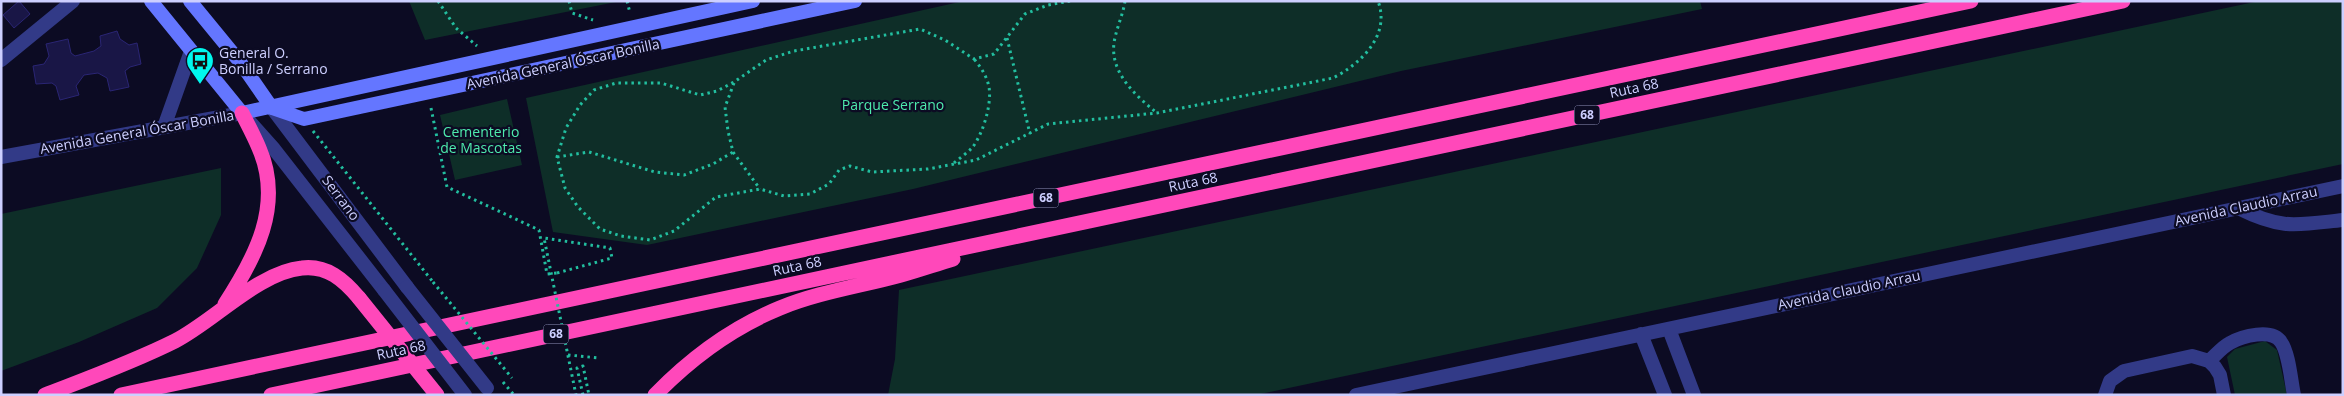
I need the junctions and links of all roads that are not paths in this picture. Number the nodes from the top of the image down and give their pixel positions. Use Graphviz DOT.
graph roads {
  1 [pos="73,1"];
  2 [pos="151,1"];
  3 [pos="190,1"];
  4 [pos="753,1"];
  5 [pos="855,1"];
  6 [pos="1971,1"];
  7 [pos="2123,1"];
  8 [pos="191,52"];
  9 [pos="1,60"];
  10 [pos="272,108"];
  11 [pos="242,113"];
  12 [pos="164,127"];
  13 [pos="2,155"];
  14 [pos="2343,186"];
  15 [pos="2238,208"];
  16 [pos="2343,220"];
  17 [pos="1032,234"];
  18 [pos="220,312"];
  19 [pos="1669,328"];
  20 [pos="1641,334"];
  21 [pos="2210,361"];
  22 [pos="490,391"];
  23 [pos="1387,392"];
  24 [pos="45,395"];
  25 [pos="121,395"];
  26 [pos="271,395"];
  27 [pos="437,395"];
  28 [pos="465,395"];
  29 [pos="654,395"];
  30 [pos="1356,395"];
  31 [pos="1665,395"];
  32 [pos="1694,395"];
  33 [pos="2105,395"];
  34 [pos="2224,395"];
  35 [pos="2294,395"];
  1 -- 9 [label="street"];
  2 -- 8 [label="main road, Serrano"];
  3 -- 10 [label="main road, Serrano"];
  4 -- 10 [label="main road, Avenida General Óscar Bonilla"];
  5 -- 10 [label="main road, Avenida General Óscar Bonilla"];
  6 -- 25 [label="highway, Ruta 68 / 68"];
  7 -- 17 [label="highway, Ruta 68 / 68"];
  8 -- 11 [label="main road, Serrano"];
  8 -- 12 [label="street"];
  10 -- 11 [label="main road, Avenida General Óscar Bonilla"];
  10 -- 22 [label="street, Serrano, bridge"];
  11 -- 12 [label="street, Avenida General Óscar Bonilla"];
  11 -- 18 [label="highway"];
  11 -- 28 [label="street, Serrano, bridge"];
  12 -- 13 [label="street, Avenida General Óscar Bonilla"];
  14 -- 15 [label="street, Avenida Claudio Arrau"];
  15 -- 16 [label="street"];
  15 -- 19 [label="street, Avenida Claudio Arrau"];
  17 -- 26 [label="highway, Ruta 68 / 68"];
  17 -- 29 [label="highway"];
  18 -- 24 [label="highway"];
  18 -- 27 [label="highway, bridge"];
  19 -- 20 [label="street, Avenida Claudio Arrau"];
  19 -- 32 [label="street"];
  20 -- 23 [label="street, Avenida Claudio Arrau"];
  20 -- 31 [label="street"];
  21 -- 33 [label="street"];
  21 -- 34 [label="street"];
  21 -- 35 [label="street"];
  23 -- 30 [label="street, Avenida Claudio Arrau"];
}
